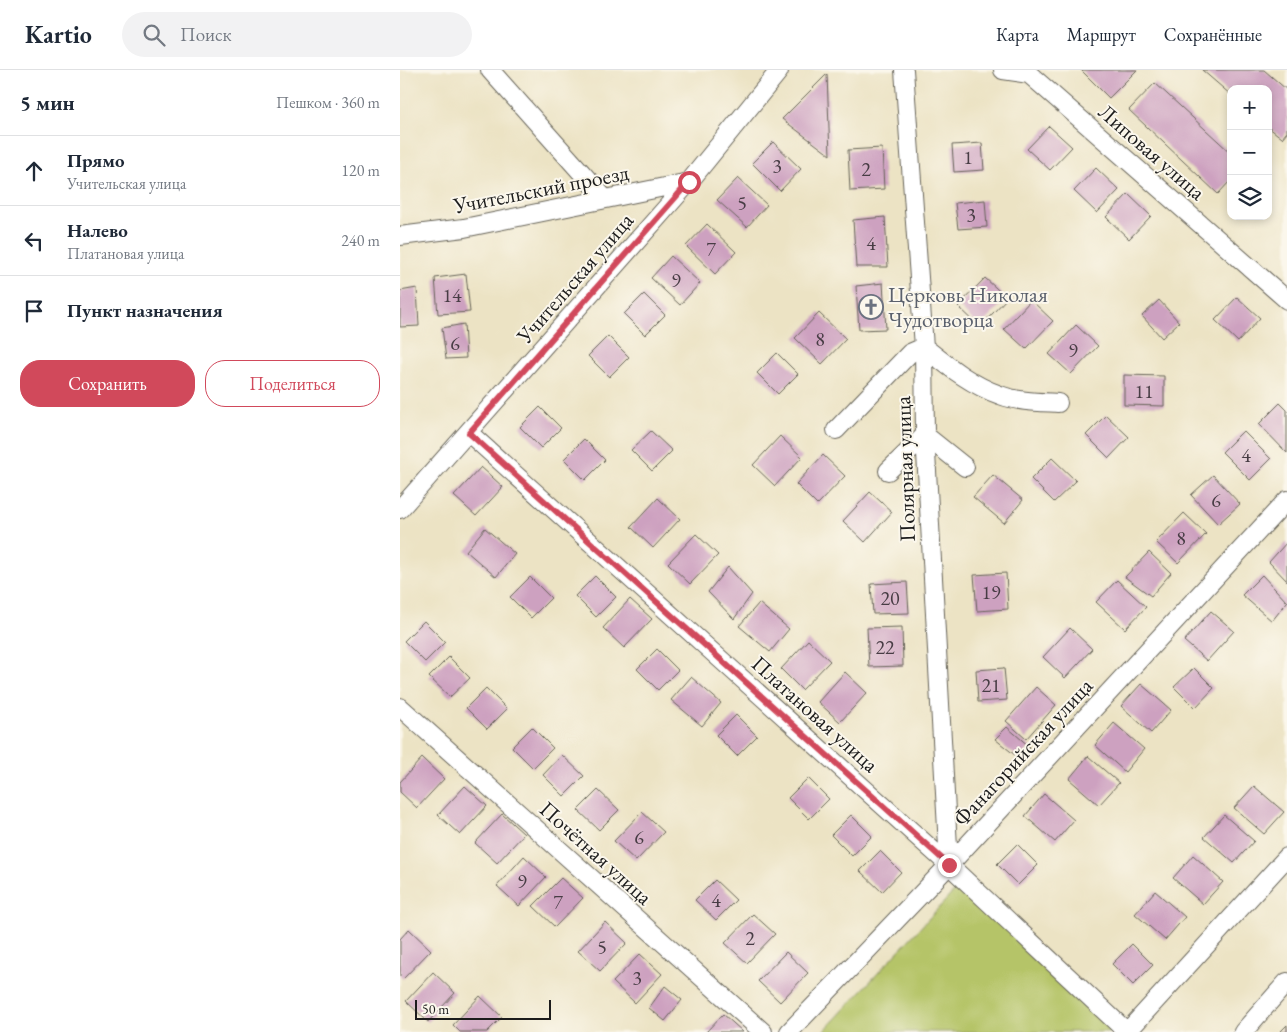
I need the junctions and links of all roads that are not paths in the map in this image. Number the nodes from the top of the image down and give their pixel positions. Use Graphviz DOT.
graph roads {
  1 [pos="490,70"];
  2 [pos="783,70"];
  3 [pos="904,70"];
  4 [pos="1003,70"];
  5 [pos="689,182"];
  6 [pos="605,199"];
  7 [pos="400,236"];
  8 [pos="1287,300"];
  9 [pos="924,347"];
  10 [pos="1058,402"];
  11 [pos="836,430"];
  12 [pos="469,433"];
  13 [pos="924,435"];
  14 [pos="965,467"];
  15 [pos="888,471"];
  16 [pos="1287,500"];
  17 [pos="400,509"];
  18 [pos="400,707"];
  19 [pos="1287,857"];
  20 [pos="949,865"];
  21 [pos="1287,982"];
  22 [pos="763,1032"];
  23 [pos="789,1032"];
  24 [pos="1127,1032"];
  25 [pos="1242,1032"];
  1 -- 6 [label="street"];
  2 -- 5 [label="street, Учительская улица"];
  3 -- 9 [label="street, Полярная улица"];
  4 -- 8 [label="street, Липовая улица"];
  5 -- 6 [label="street, Учительский проезд"];
  5 -- 12 [label="street, Учительская улица"];
  6 -- 7 [label="street, Учительский проезд"];
  9 -- 10 [label="street"];
  9 -- 11 [label="street"];
  9 -- 13 [label="street, Полярная улица"];
  12 -- 17 [label="street, Учительская улица"];
  12 -- 20 [label="street, Платановая улица"];
  13 -- 14 [label="street"];
  13 -- 15 [label="street"];
  13 -- 20 [label="street, Полярная улица"];
  16 -- 20 [label="street, Фанагорийская улица"];
  18 -- 22 [label="street, Почётная улица"];
  19 -- 24 [label="street"];
  20 -- 23 [label="street, Фанагорийская улица"];
  20 -- 24 [label="street, Платановая улица"];
  21 -- 25 [label="street"];
}
